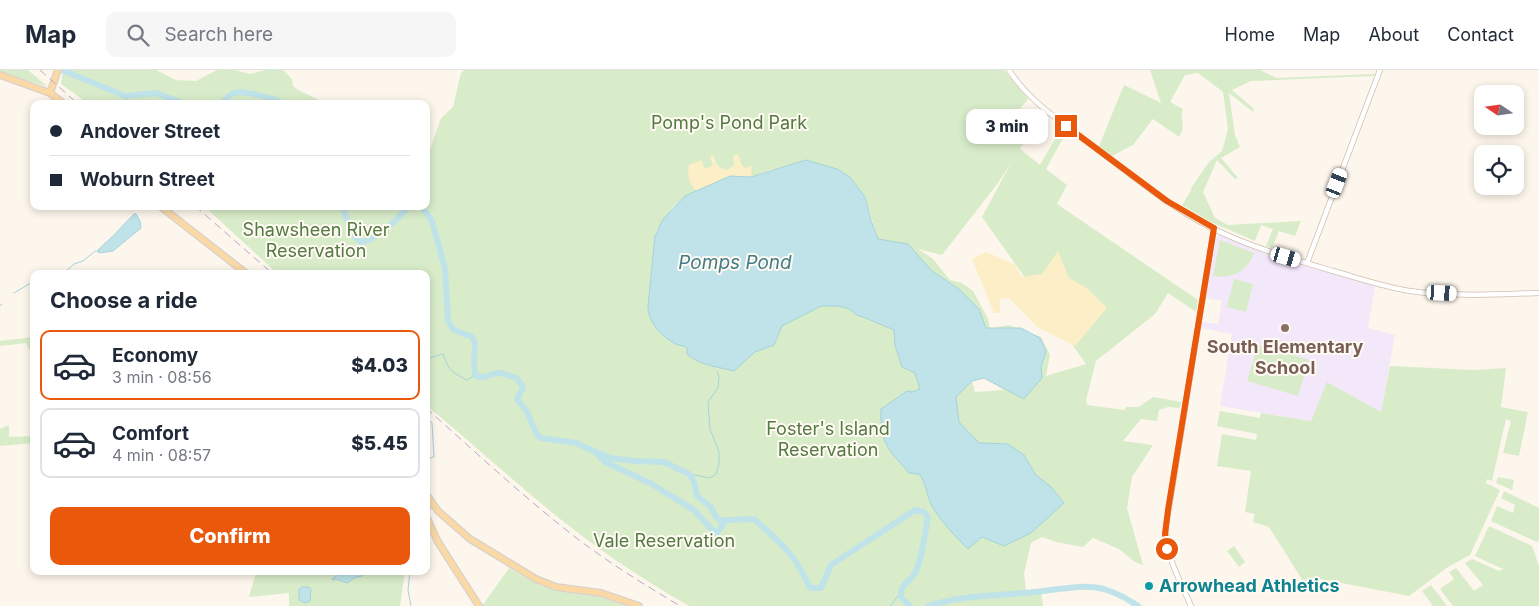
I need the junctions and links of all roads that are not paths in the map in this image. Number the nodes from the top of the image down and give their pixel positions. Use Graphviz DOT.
graph roads {
  1 [pos="1009,70"];
  2 [pos="1380,70"];
  3 [pos="57,71"];
  4 [pos="0,75"];
  5 [pos="47,92"];
  6 [pos="58,100"];
  7 [pos="165,210"];
  8 [pos="1214,228"];
  9 [pos="1307,263"];
  10 [pos="242,270"];
  11 [pos="1539,293"];
  12 [pos="430,499"];
  13 [pos="437,510"];
  14 [pos="430,515"];
  15 [pos="430,525"];
  16 [pos="479,606"];
  17 [pos="639,606"];
  18 [pos="1191,606"];
  1 -- 8 [label="street"];
  2 -- 9 [label="street"];
  3 -- 5 [label="main road"];
  4 -- 5 [label="main road"];
  5 -- 6 [label="main road"];
  7 -- 10 [label="main road"];
  8 -- 9 [label="street"];
  8 -- 18 [label="street"];
  9 -- 11 [label="street"];
  12 -- 13 [label="main road"];
  13 -- 14 [label="main road"];
  13 -- 17 [label="main road"];
  15 -- 16 [label="main road"];
}
